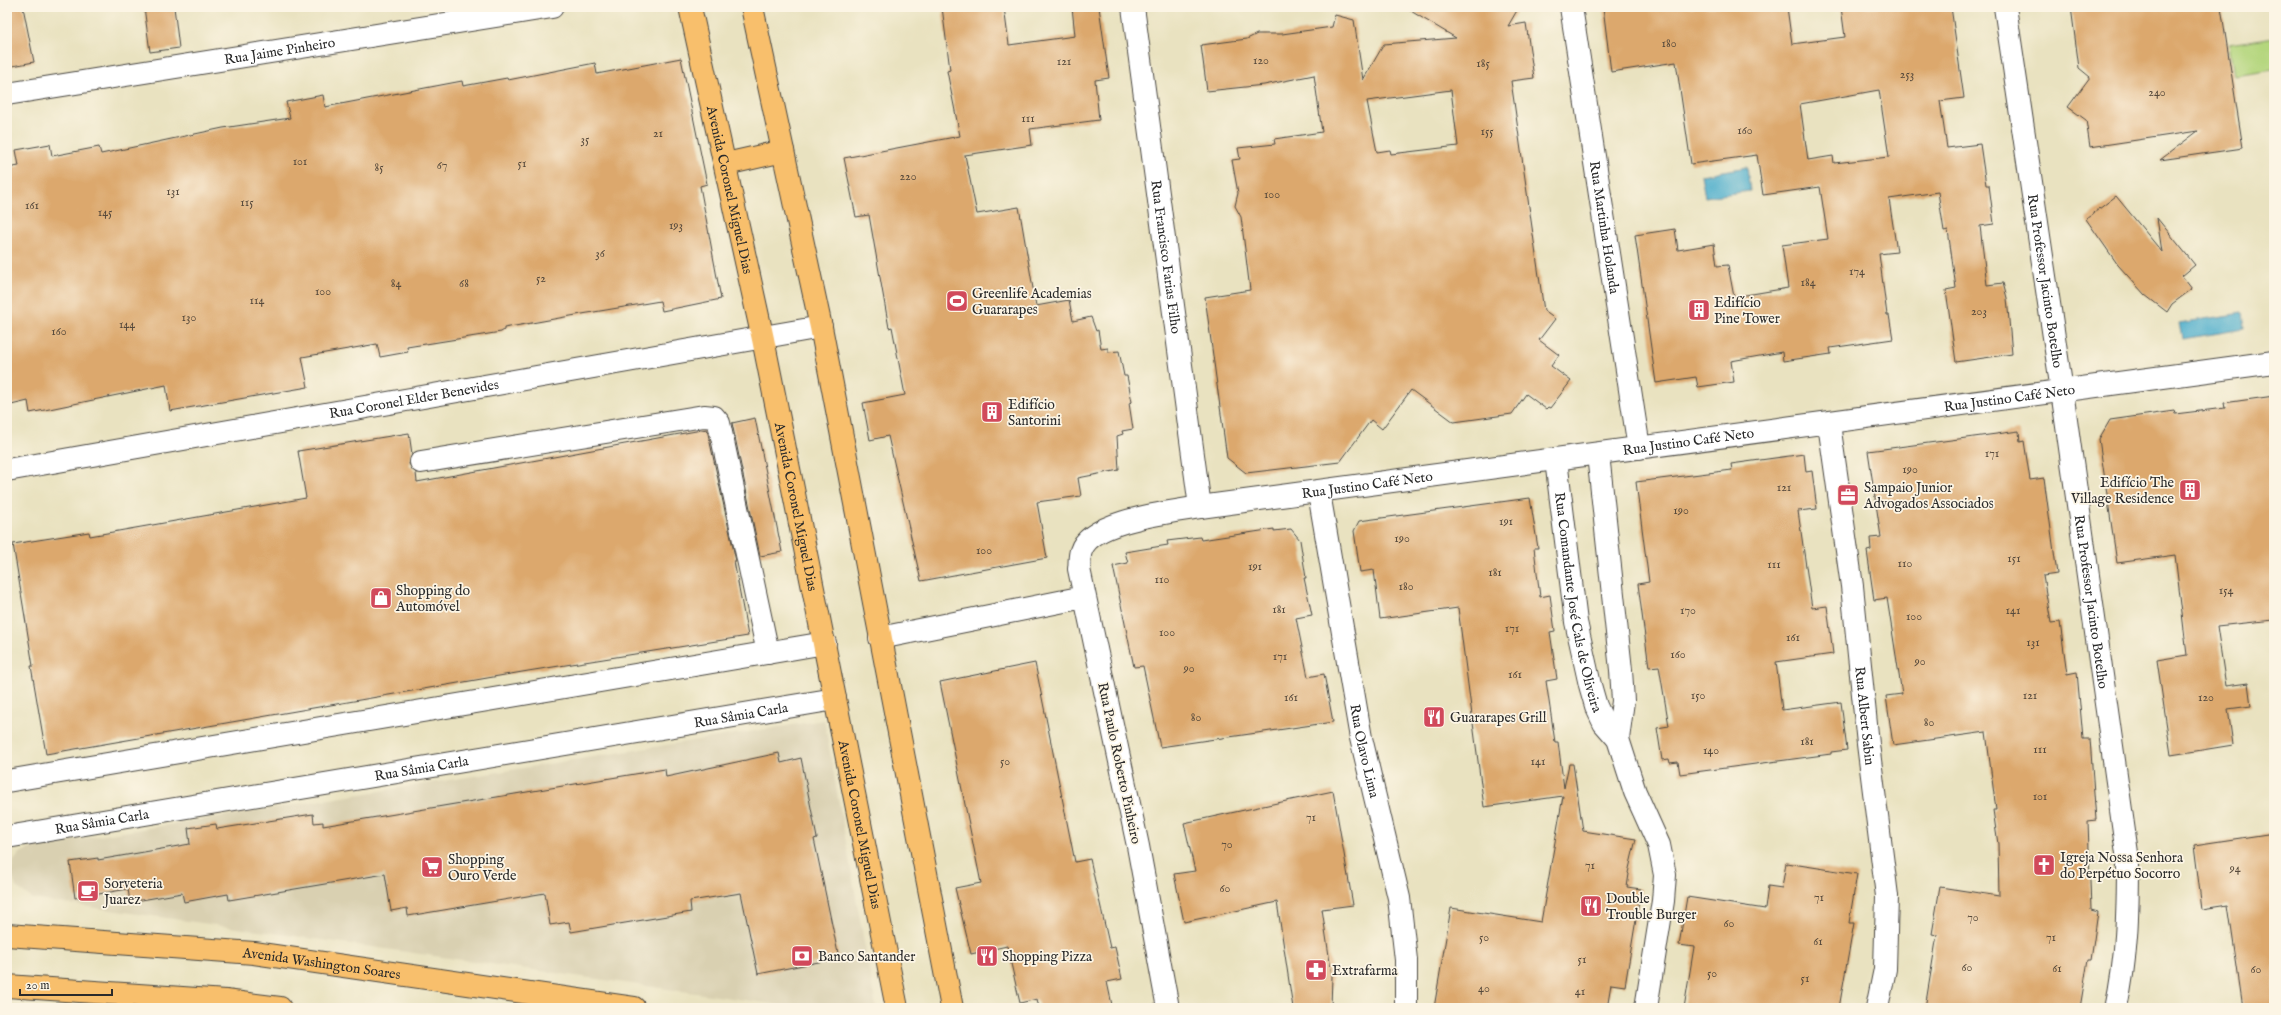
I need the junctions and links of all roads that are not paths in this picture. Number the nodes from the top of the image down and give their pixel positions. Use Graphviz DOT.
graph roads {
  1 [pos="552,7"];
  2 [pos="690,7"];
  3 [pos="752,7"];
  4 [pos="1133,7"];
  5 [pos="1571,7"];
  6 [pos="2005,7"];
  7 [pos="7,94"];
  8 [pos="783,151"];
  9 [pos="726,164"];
  10 [pos="821,327"];
  11 [pos="763,339"];
  12 [pos="2274,362"];
  13 [pos="2062,391"];
  14 [pos="1829,424"];
  15 [pos="1639,448"];
  16 [pos="1598,454"];
  17 [pos="1556,460"];
  18 [pos="421,462"];
  19 [pos="7,470"];
  20 [pos="1319,493"];
  21 [pos="1200,507"];
  22 [pos="1104,529"];
  23 [pos="1084,598"];
  24 [pos="880,638"];
  25 [pos="825,643"];
  26 [pos="768,653"];
  27 [pos="835,699"];
  28 [pos="1618,739"];
  29 [pos="7,781"];
  30 [pos="7,836"];
  31 [pos="7,935"];
  32 [pos="7,986"];
  33 [pos="226,1005"];
  34 [pos="280,1008"];
  35 [pos="634,1008"];
  36 [pos="897,1008"];
  37 [pos="952,1008"];
  38 [pos="1168,1008"];
  39 [pos="1406,1008"];
  40 [pos="1646,1008"];
  41 [pos="1877,1008"];
  42 [pos="2116,1008"];
  1 -- 7 [label="street, Rua Jaime Pinheiro"];
  2 -- 9 [label="main road, Avenida Coronel Miguel Dias"];
  3 -- 8 [label="main road"];
  4 -- 21 [label="street, Rua Francisco Farias Filho"];
  5 -- 15 [label="street, Rua Martinha Holanda"];
  6 -- 13 [label="street, Rua Professor Jacinto Botelho"];
  8 -- 9 [label="main road"];
  8 -- 10 [label="main road"];
  9 -- 11 [label="main road, Avenida Coronel Miguel Dias"];
  10 -- 11 [label="street, Rua Coronel Elder Benevides"];
  10 -- 24 [label="main road"];
  11 -- 19 [label="street, Rua Coronel Elder Benevides"];
  11 -- 25 [label="main road, Avenida Coronel Miguel Dias"];
  12 -- 13 [label="street, Rua Justino Café Neto"];
  13 -- 14 [label="street, Rua Justino Café Neto"];
  13 -- 42 [label="street, Rua Professor Jacinto Botelho"];
  14 -- 15 [label="street, Rua Justino Café Neto"];
  14 -- 41 [label="street, Rua Albert Sabin"];
  15 -- 16 [label="street, Rua Justino Café Neto"];
  16 -- 17 [label="street, Rua Justino Café Neto"];
  16 -- 28 [label="street, Rua Comandante José Cals de Oliveira"];
  17 -- 20 [label="street, Rua Justino Café Neto"];
  17 -- 28 [label="street, Rua Comandante José Cals de Oliveira"];
  18 -- 26 [label="street"];
  20 -- 21 [label="street, Rua Justino Café Neto"];
  20 -- 39 [label="street, Rua Olavo Lima"];
  21 -- 22 [label="street, Rua Justino Café Neto"];
  22 -- 23 [label="street, Rua Paulo Roberto Pinheiro"];
  23 -- 24 [label="street"];
  23 -- 38 [label="street, Rua Paulo Roberto Pinheiro"];
  24 -- 37 [label="main road"];
  25 -- 26 [label="street"];
  25 -- 27 [label="main road, Avenida Coronel Miguel Dias"];
  26 -- 29 [label="street"];
  27 -- 30 [label="street, Rua Sâmia Carla"];
  27 -- 36 [label="main road, Avenida Coronel Miguel Dias"];
  28 -- 40 [label="street, Rua Comandante José Cals de Oliveira"];
  31 -- 35 [label="main road, Avenida Washington Soares"];
  32 -- 33 [label="main road"];
  33 -- 34 [label="main road"];
}
